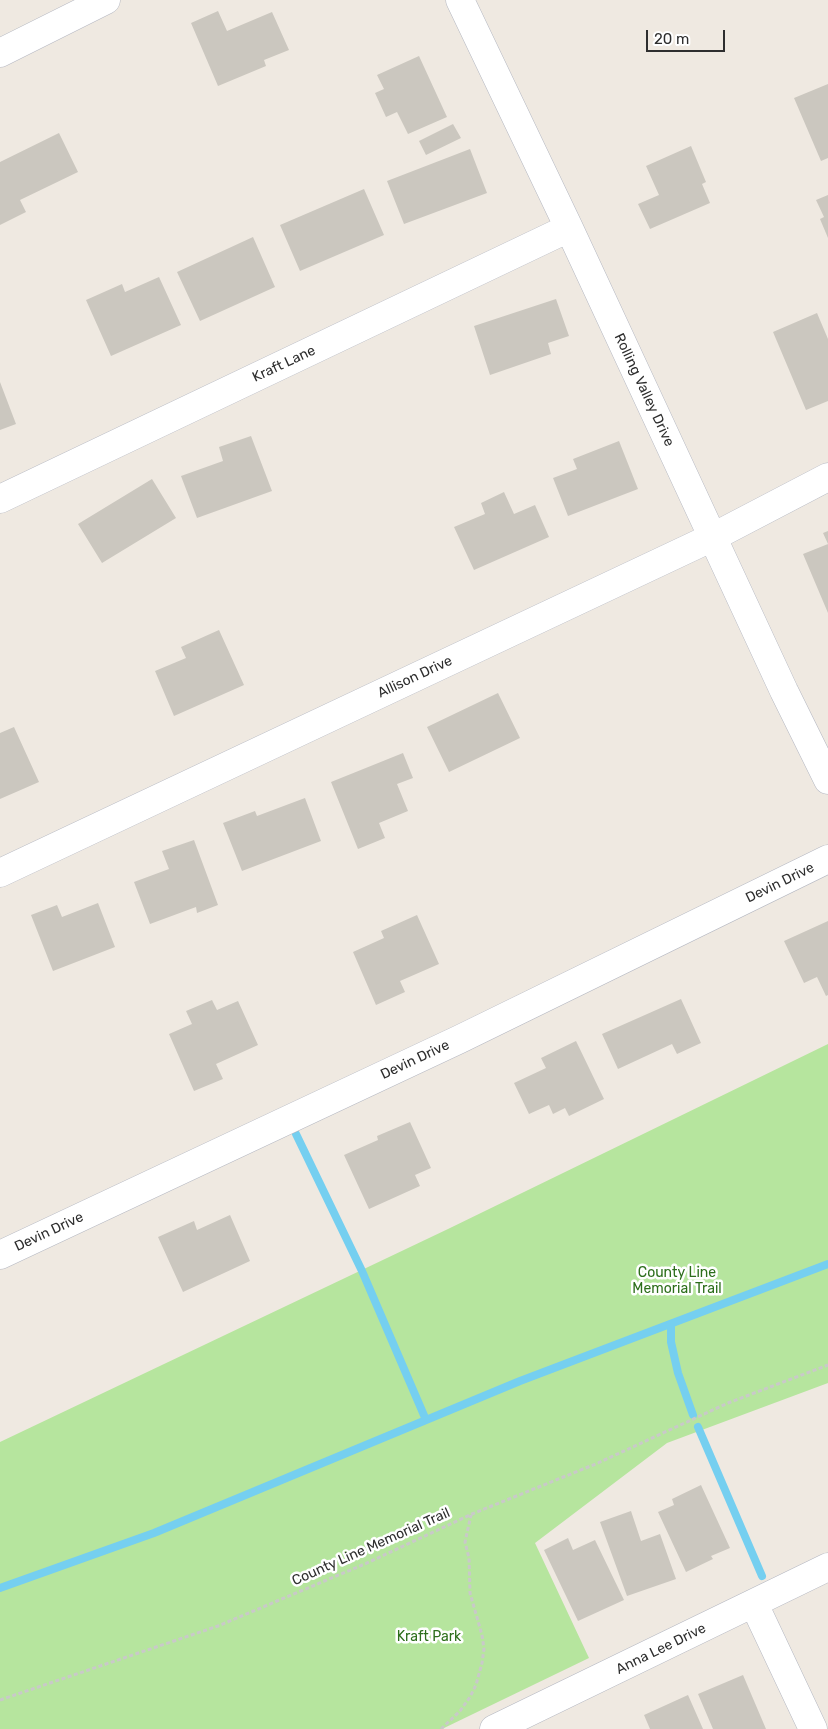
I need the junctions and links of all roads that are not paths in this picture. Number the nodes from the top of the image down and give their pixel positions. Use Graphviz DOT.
graph roads {
  1 [pos="106,0"];
  2 [pos="460,0"];
  3 [pos="0,53"];
  4 [pos="569,228"];
  5 [pos="828,477"];
  6 [pos="0,499"];
  7 [pos="713,537"];
  8 [pos="828,780"];
  9 [pos="828,859"];
  10 [pos="0,873"];
  11 [pos="0,1255"];
  12 [pos="828,1567"];
  13 [pos="754,1604"];
  14 [pos="494,1729"];
  15 [pos="813,1729"];
  1 -- 3 [label="street"];
  2 -- 4 [label="street, Rolling Valley Drive"];
  4 -- 6 [label="street, Kraft Lane"];
  4 -- 7 [label="street, Rolling Valley Drive"];
  5 -- 7 [label="street, Allison Drive"];
  7 -- 8 [label="street, Rolling Valley Drive"];
  7 -- 10 [label="street, Allison Drive"];
  9 -- 11 [label="street, Devin Drive"];
  12 -- 13 [label="street, Anna Lee Drive"];
  13 -- 14 [label="street, Anna Lee Drive"];
  13 -- 15 [label="street"];
}
